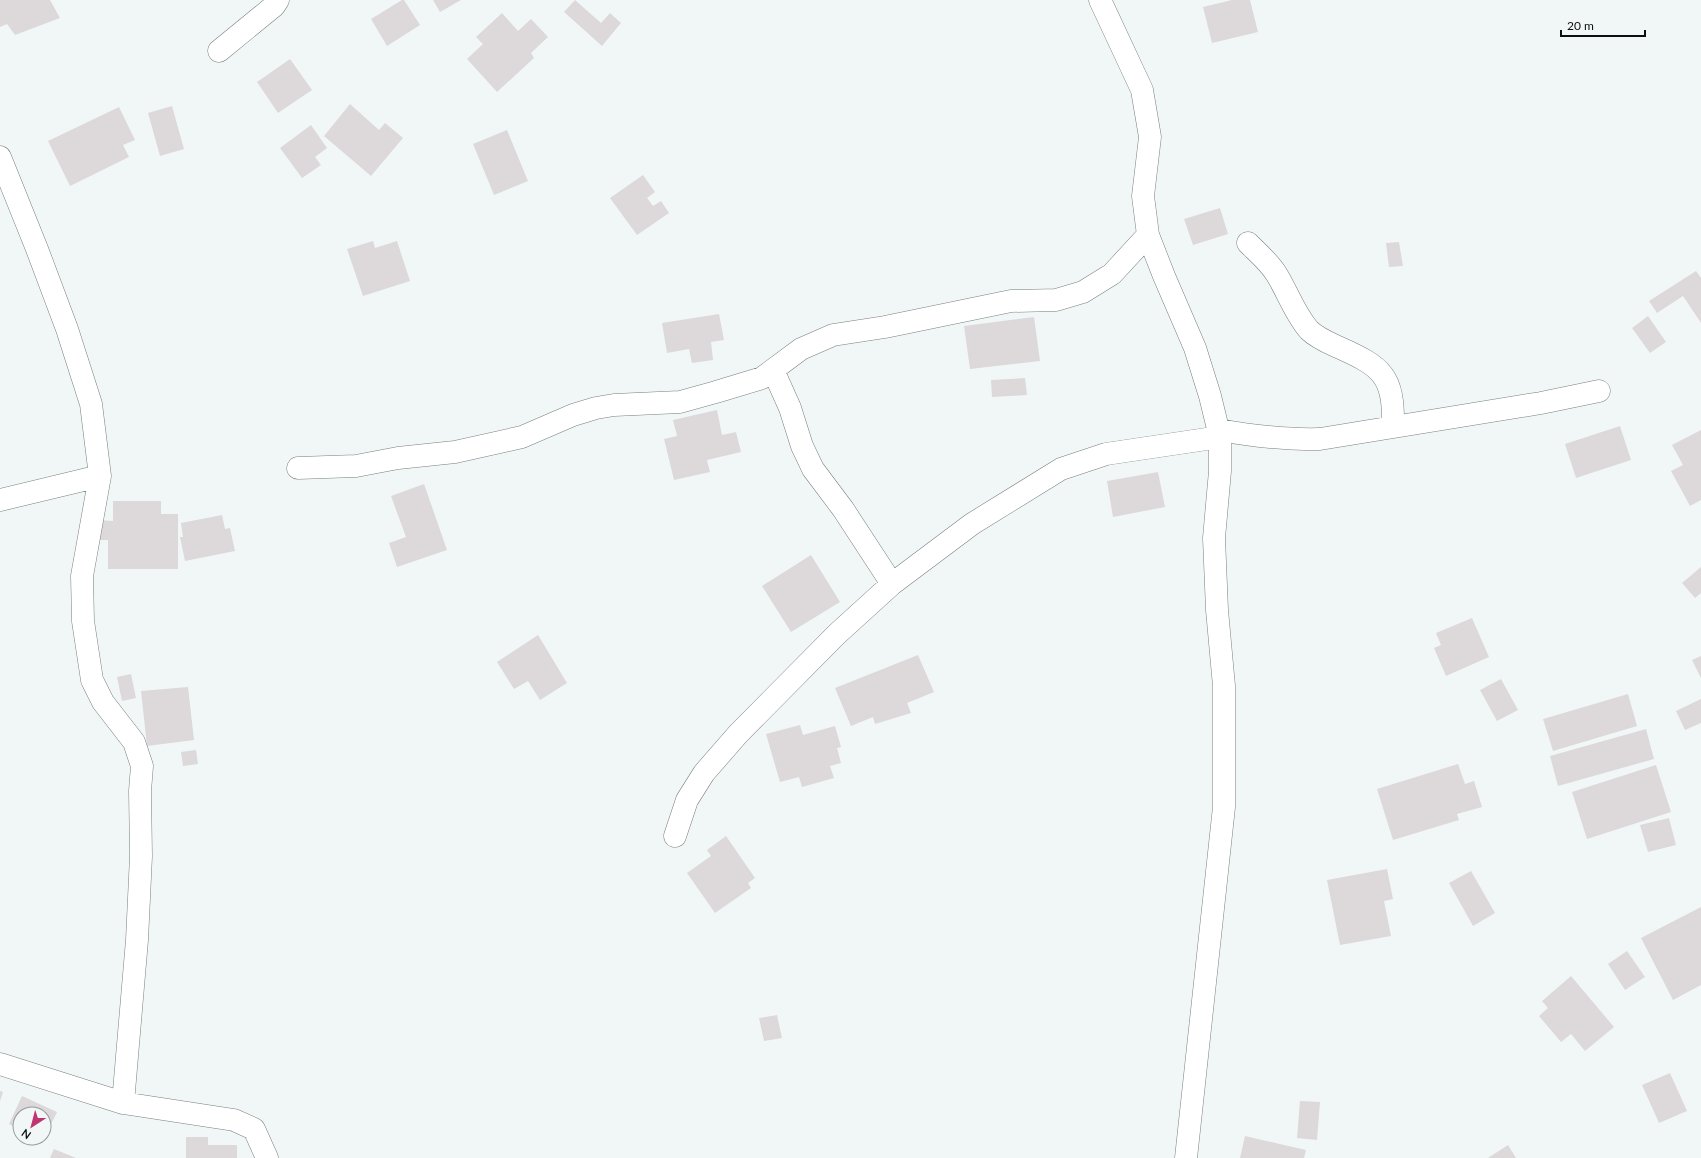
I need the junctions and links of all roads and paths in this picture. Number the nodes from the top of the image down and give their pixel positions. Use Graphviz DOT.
graph roads {
  1 [pos="278,0"];
  2 [pos="1100,0"];
  3 [pos="219,51"];
  4 [pos="0,157"];
  5 [pos="1148,235"];
  6 [pos="1248,243"];
  7 [pos="773,370"];
  8 [pos="1599,391"];
  9 [pos="1392,427"];
  10 [pos="1219,434"];
  11 [pos="298,468"];
  12 [pos="100,476"];
  13 [pos="0,500"];
  14 [pos="892,584"];
  15 [pos="675,836"];
  16 [pos="0,1064"];
  17 [pos="122,1102"];
  18 [pos="267,1158"];
  19 [pos="1186,1158"];
  1 -- 3 [label="street"];
  2 -- 5 [label="street"];
  4 -- 12 [label="street"];
  5 -- 7 [label="street"];
  5 -- 10 [label="street"];
  6 -- 9 [label="street"];
  7 -- 11 [label="street"];
  7 -- 14 [label="street"];
  8 -- 9 [label="street"];
  9 -- 10 [label="street"];
  10 -- 14 [label="street"];
  10 -- 19 [label="street"];
  12 -- 13 [label="street"];
  12 -- 17 [label="street"];
  14 -- 15 [label="street"];
  16 -- 17 [label="street"];
  17 -- 18 [label="street"];
}
